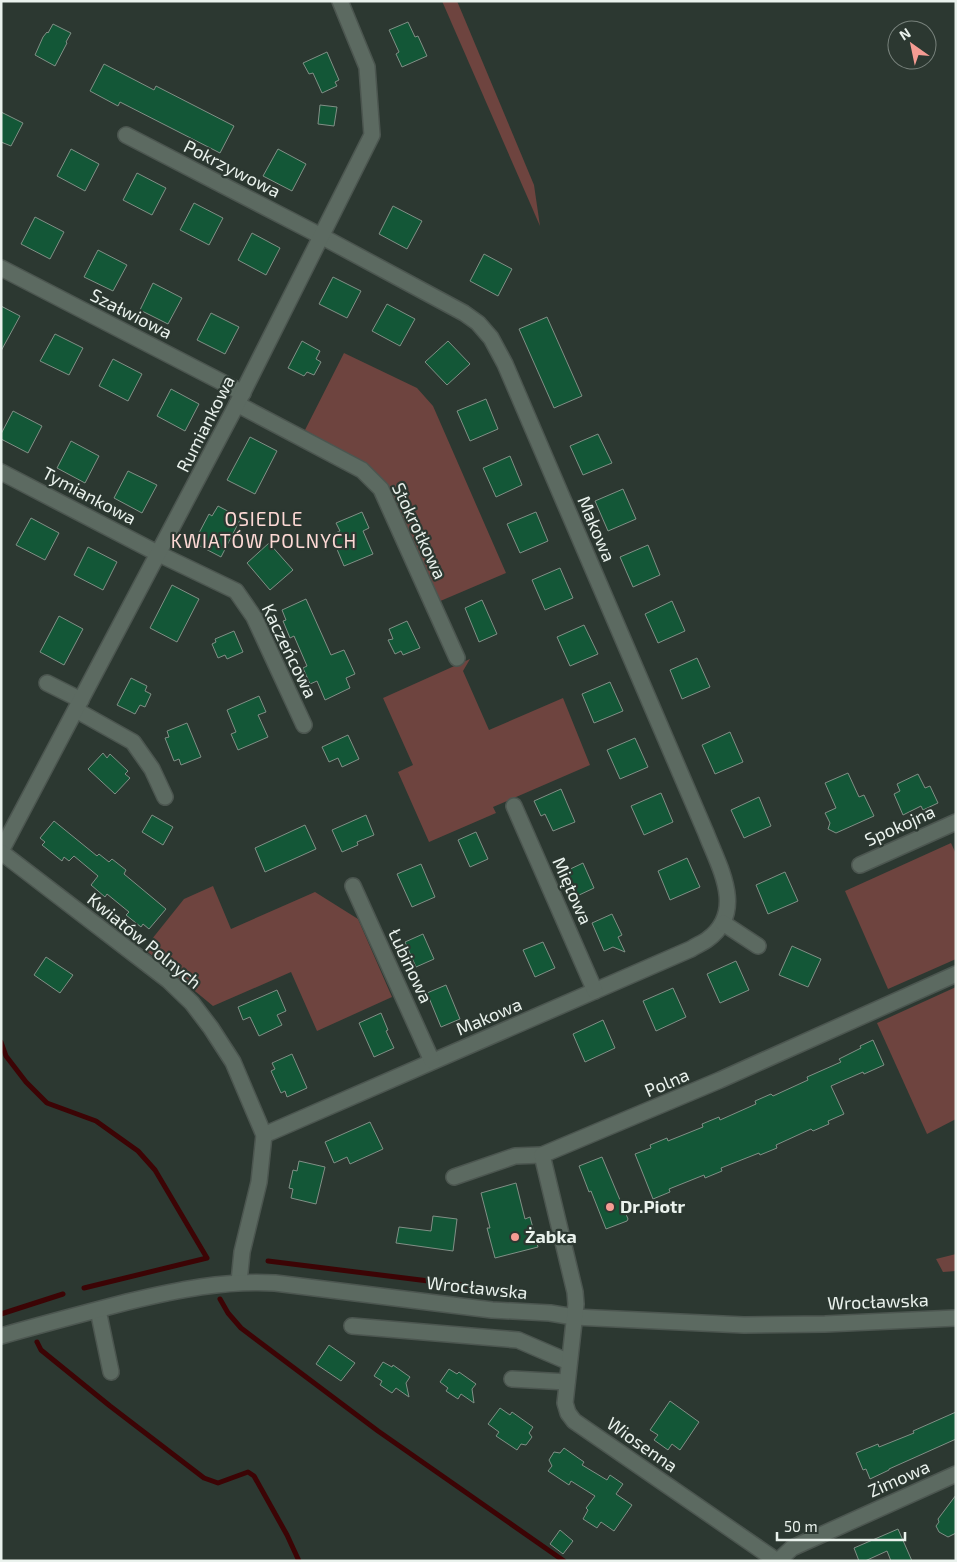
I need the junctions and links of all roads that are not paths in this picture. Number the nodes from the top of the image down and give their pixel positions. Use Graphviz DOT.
graph roads {
  1 [pos="340,1"];
  2 [pos="126,135"];
  3 [pos="321,236"];
  4 [pos="1,268"];
  5 [pos="240,398"];
  6 [pos="1,472"];
  7 [pos="159,554"];
  8 [pos="457,658"];
  9 [pos="47,683"];
  10 [pos="79,705"];
  11 [pos="304,725"];
  12 [pos="165,797"];
  13 [pos="514,806"];
  14 [pos="956,822"];
  15 [pos="1,851"];
  16 [pos="860,864"];
  17 [pos="352,886"];
  18 [pos="722,923"];
  19 [pos="758,946"];
  20 [pos="956,974"];
  21 [pos="596,991"];
  22 [pos="432,1061"];
  23 [pos="264,1135"];
  24 [pos="542,1154"];
  25 [pos="454,1178"];
  26 [pos="239,1282"];
  27 [pos="98,1310"];
  28 [pos="574,1317"];
  29 [pos="956,1318"];
  30 [pos="352,1326"];
  31 [pos="1,1336"];
  32 [pos="569,1362"];
  33 [pos="111,1372"];
  34 [pos="512,1379"];
  35 [pos="567,1382"];
  36 [pos="956,1474"];
  37 [pos="778,1561"];
  1 -- 3 [label="street, Rumiankowa"];
  2 -- 3 [label="street, Pokrzywowa"];
  3 -- 5 [label="street, Rumiankowa"];
  3 -- 18 [label="street, Makowa"];
  4 -- 5 [label="street, Szałwiowa"];
  5 -- 7 [label="street, Rumiankowa"];
  5 -- 8 [label="street, Stokrotkowa"];
  6 -- 7 [label="street, Tymiankowa"];
  7 -- 10 [label="street, Rumiankowa"];
  7 -- 11 [label="street, Kaczeńcowa"];
  9 -- 10 [label="street"];
  10 -- 12 [label="street"];
  10 -- 15 [label="street, Rumiankowa"];
  13 -- 21 [label="street, Miętowa"];
  14 -- 16 [label="street, Spokojna"];
  15 -- 23 [label="street, Kwiatów Polnych"];
  17 -- 22 [label="street, Łubinowa"];
  18 -- 19 [label="street"];
  18 -- 21 [label="street, Makowa"];
  20 -- 24 [label="street, Polna"];
  21 -- 22 [label="street, Makowa"];
  22 -- 23 [label="street, Makowa"];
  23 -- 26 [label="street, Kwiatów Polnych"];
  24 -- 25 [label="street, Polna"];
  24 -- 28 [label="street"];
  26 -- 27 [label="street, Wrocławska"];
  26 -- 28 [label="street, Wrocławska"];
  27 -- 31 [label="street, Wrocławska"];
  27 -- 33 [label="street"];
  28 -- 29 [label="street, Wrocławska"];
  28 -- 32 [label="street, Wiosenna"];
  30 -- 32 [label="street"];
  32 -- 35 [label="street, Wiosenna"];
  34 -- 35 [label="street"];
  35 -- 37 [label="street, Wiosenna"];
  36 -- 37 [label="street, Zimowa"];
}
